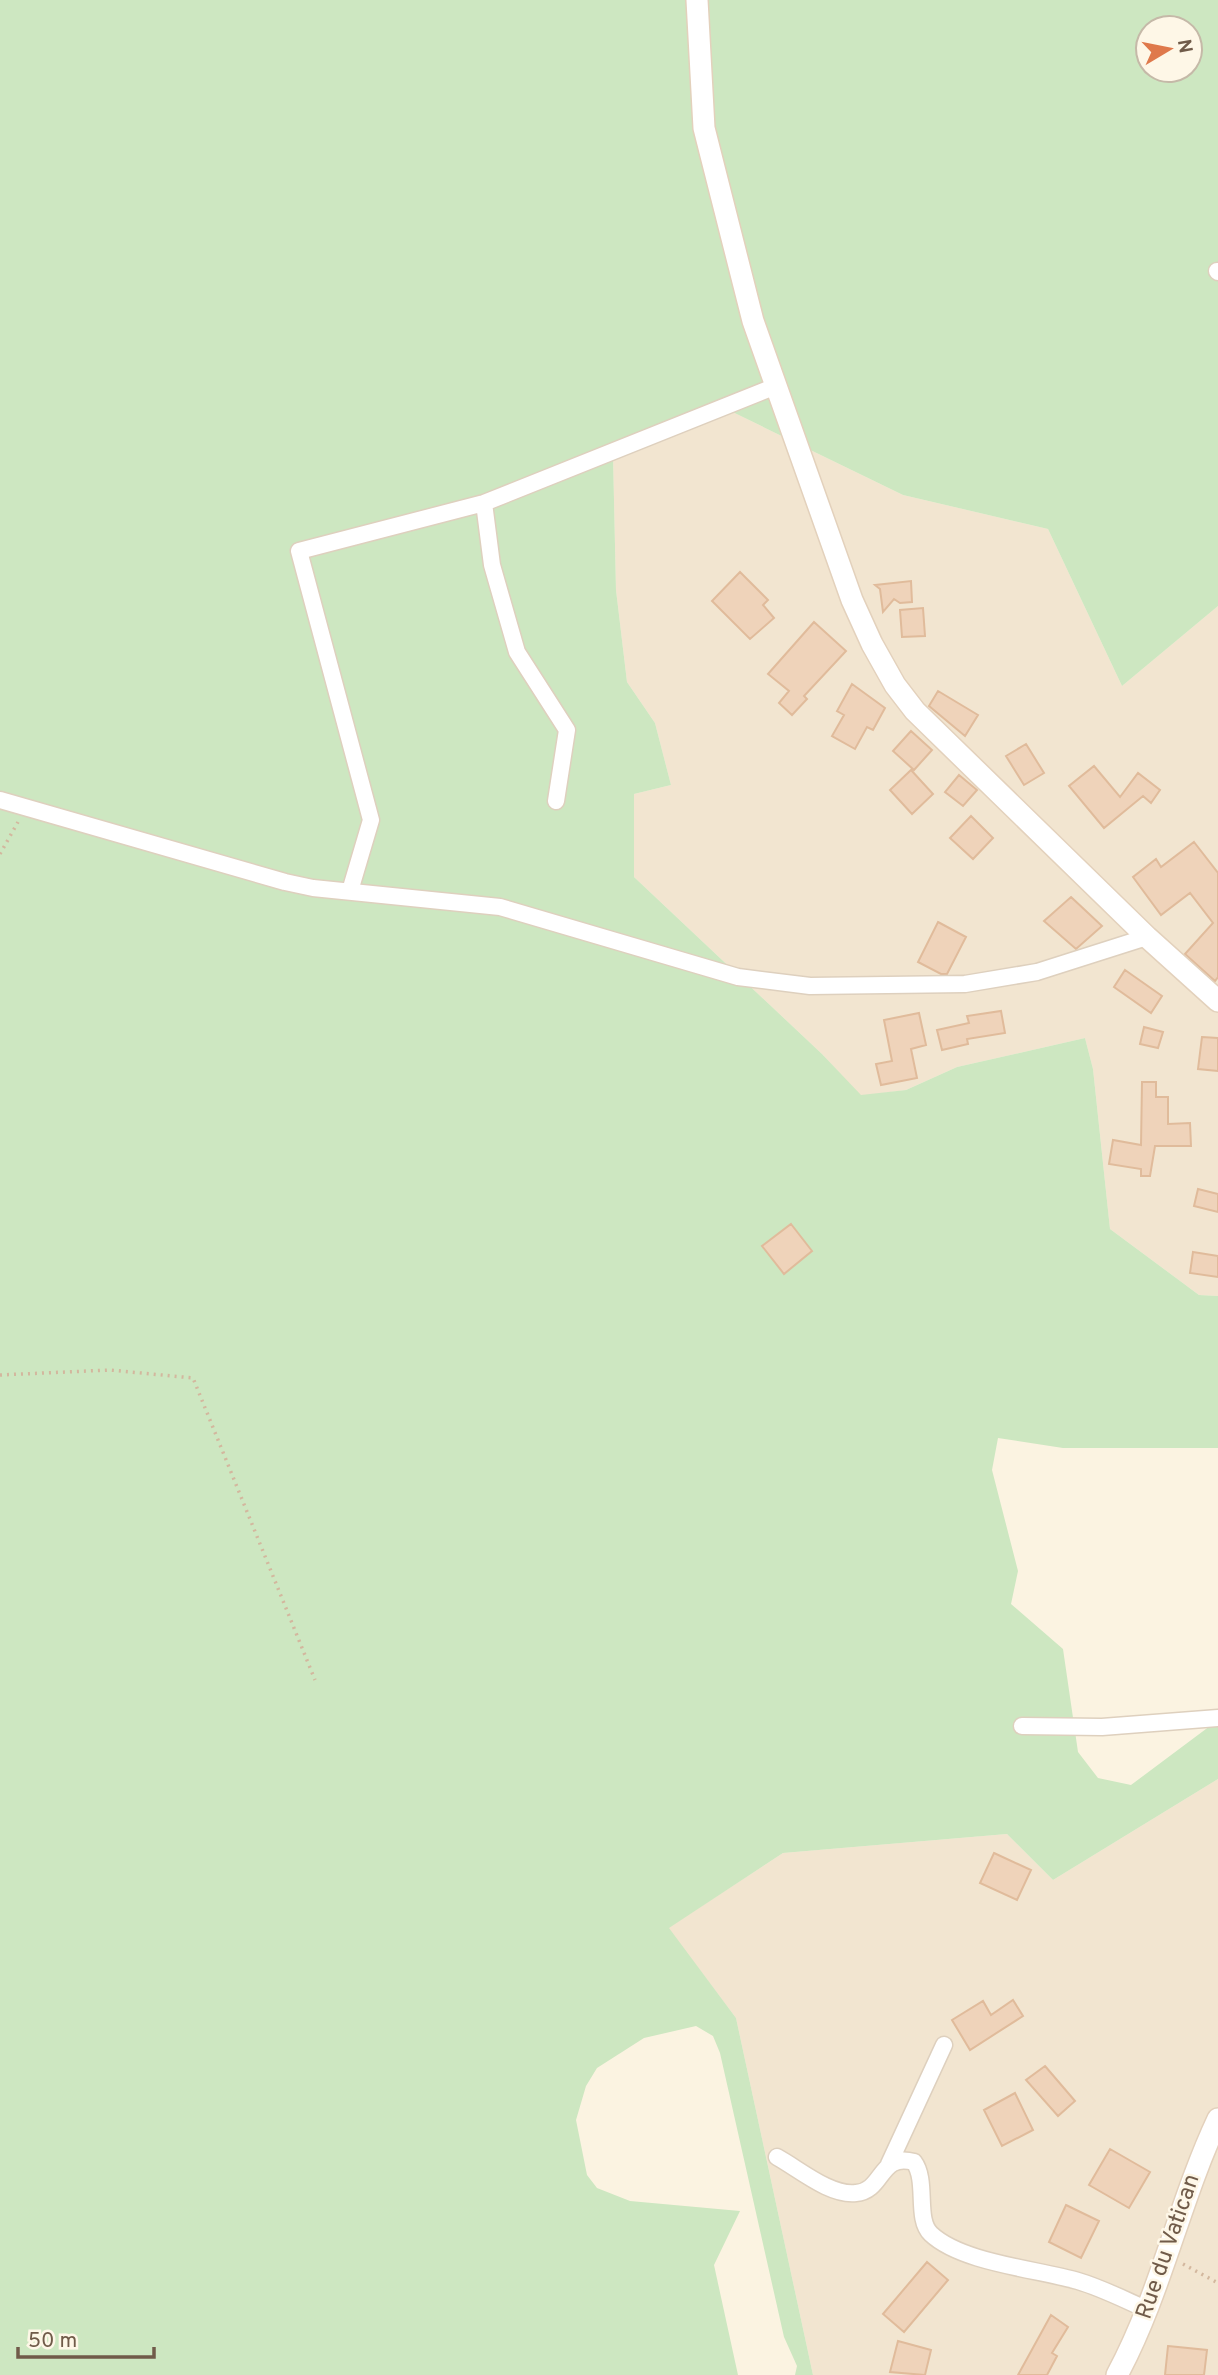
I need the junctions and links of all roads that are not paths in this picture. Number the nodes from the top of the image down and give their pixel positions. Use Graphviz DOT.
graph roads {
  1 [pos="697,0"];
  2 [pos="775,386"];
  3 [pos="484,503"];
  4 [pos="0,800"];
  5 [pos="556,801"];
  6 [pos="350,891"];
  7 [pos="1147,937"];
  8 [pos="1218,1002"];
  9 [pos="1218,1718"];
  10 [pos="1022,1726"];
  11 [pos="944,2045"];
  12 [pos="1218,2119"];
  13 [pos="777,2157"];
  14 [pos="889,2164"];
  15 [pos="1148,2309"];
  16 [pos="1117,2375"];
  1 -- 2 [label="street"];
  2 -- 3 [label="street"];
  2 -- 7 [label="street"];
  3 -- 5 [label="street"];
  3 -- 6 [label="street"];
  4 -- 6 [label="street"];
  6 -- 7 [label="street"];
  7 -- 8 [label="street"];
  9 -- 10 [label="street"];
  11 -- 14 [label="street"];
  12 -- 15 [label="street, Rue du Vatican"];
  13 -- 14 [label="street"];
  14 -- 15 [label="street"];
  15 -- 16 [label="street, Rue du Vatican"];
}
